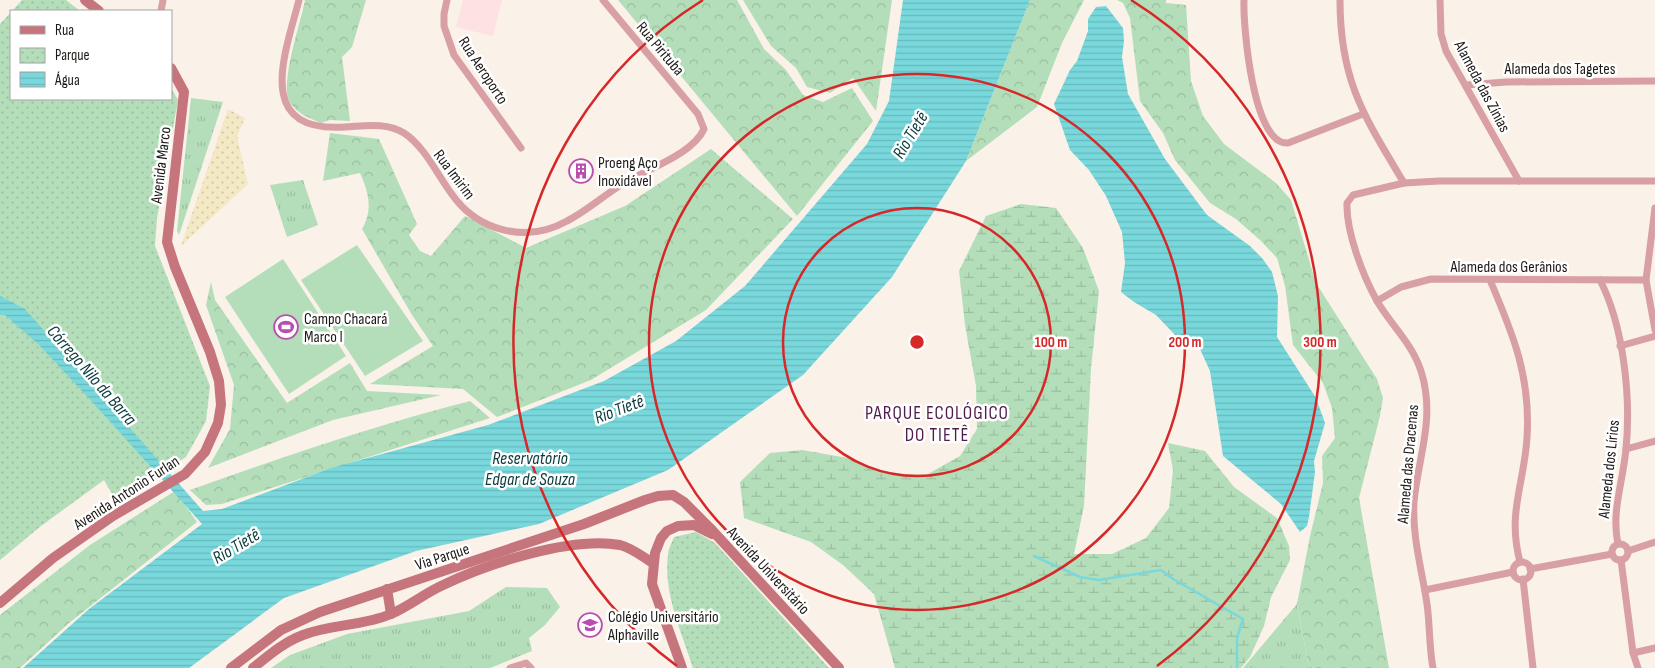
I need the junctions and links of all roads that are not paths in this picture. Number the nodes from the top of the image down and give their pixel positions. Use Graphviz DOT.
graph roads {
  1 [pos="85,0"];
  2 [pos="299,0"];
  3 [pos="447,0"];
  4 [pos="603,0"];
  5 [pos="1244,0"];
  6 [pos="1340,0"];
  7 [pos="1440,0"];
  8 [pos="98,10"];
  9 [pos="172,70"];
  10 [pos="1655,81"];
  11 [pos="1466,85"];
  12 [pos="698,114"];
  13 [pos="1363,114"];
  14 [pos="521,148"];
  15 [pos="1519,180"];
  16 [pos="1655,181"];
  17 [pos="1404,183"];
  18 [pos="1655,208"];
  19 [pos="1653,236"];
  20 [pos="175,267"];
  21 [pos="1490,280"];
  22 [pos="1600,280"];
  23 [pos="1646,280"];
  24 [pos="1377,301"];
  25 [pos="1655,330"];
  26 [pos="1655,336"];
  27 [pos="1620,346"];
  28 [pos="1655,441"];
  29 [pos="1626,449"];
  30 [pos="673,495"];
  31 [pos="718,538"];
  32 [pos="1655,542"];
  33 [pos="1618,544"];
  34 [pos="1628,551"];
  35 [pos="1612,554"];
  36 [pos="1621,560"];
  37 [pos="1520,562"];
  38 [pos="653,564"];
  39 [pos="1530,569"];
  40 [pos="1513,572"];
  41 [pos="1523,579"];
  42 [pos="387,589"];
  43 [pos="1425,590"];
  44 [pos="0,603"];
  45 [pos="391,614"];
  46 [pos="1655,648"];
  47 [pos="1633,653"];
  48 [pos="231,668"];
  49 [pos="253,668"];
  50 [pos="510,668"];
  51 [pos="531,668"];
  52 [pos="682,668"];
  53 [pos="839,668"];
  54 [pos="1433,668"];
  55 [pos="1533,668"];
  56 [pos="1638,668"];
  1 -- 8 [label="main road"];
  2 -- 12 [label="street, Rua Imirim"];
  3 -- 14 [label="street, Rua Aeroporto"];
  4 -- 12 [label="street, Rua Pirituba"];
  5 -- 13 [label="street"];
  6 -- 13 [label="street"];
  7 -- 11 [label="street, Alameda das Zínias"];
  9 -- 20 [label="main road, Avenida Marco"];
  10 -- 11 [label="street, Alameda dos Tagetes"];
  11 -- 15 [label="street, Alameda das Zínias"];
  13 -- 17 [label="street"];
  15 -- 16 [label="street, Alameda das Dracenas"];
  15 -- 17 [label="street, Alameda das Dracenas"];
  17 -- 24 [label="street, Alameda das Dracenas"];
  18 -- 19 [label="street"];
  19 -- 23 [label="street"];
  20 -- 44 [label="main road, Avenida Antonio Furlan"];
  21 -- 22 [label="street, Alameda dos Gerânios"];
  21 -- 24 [label="street, Alameda dos Gerânios"];
  21 -- 37 [label="street"];
  22 -- 23 [label="street, Alameda dos Gerânios"];
  22 -- 27 [label="street, Alameda dos Lírios"];
  23 -- 25 [label="street"];
  24 -- 43 [label="street, Alameda das Dracenas"];
  26 -- 27 [label="street"];
  27 -- 29 [label="street, Alameda dos Lírios"];
  28 -- 29 [label="street"];
  29 -- 33 [label="street, Alameda dos Lírios"];
  30 -- 31 [label="main road, Avenida Universitário"];
  30 -- 42 [label="main road, Via Parque"];
  31 -- 38 [label="main road"];
  31 -- 53 [label="main road, Avenida Universitário"];
  32 -- 34 [label="street"];
  33 -- 34 [label="street"];
  33 -- 35 [label="street"];
  34 -- 36 [label="street"];
  35 -- 36 [label="street"];
  35 -- 39 [label="street"];
  36 -- 47 [label="street"];
  37 -- 39 [label="street"];
  37 -- 40 [label="street"];
  38 -- 45 [label="main road, Via Parque"];
  38 -- 52 [label="main road"];
  39 -- 41 [label="street"];
  40 -- 41 [label="street"];
  40 -- 43 [label="street"];
  41 -- 55 [label="street"];
  42 -- 45 [label="main road"];
  42 -- 48 [label="main road, Via Parque"];
  43 -- 54 [label="street, Alameda das Dracenas"];
  45 -- 49 [label="main road, Via Parque"];
  46 -- 47 [label="street"];
  47 -- 56 [label="street"];
  50 -- 51 [label="street"];
}
